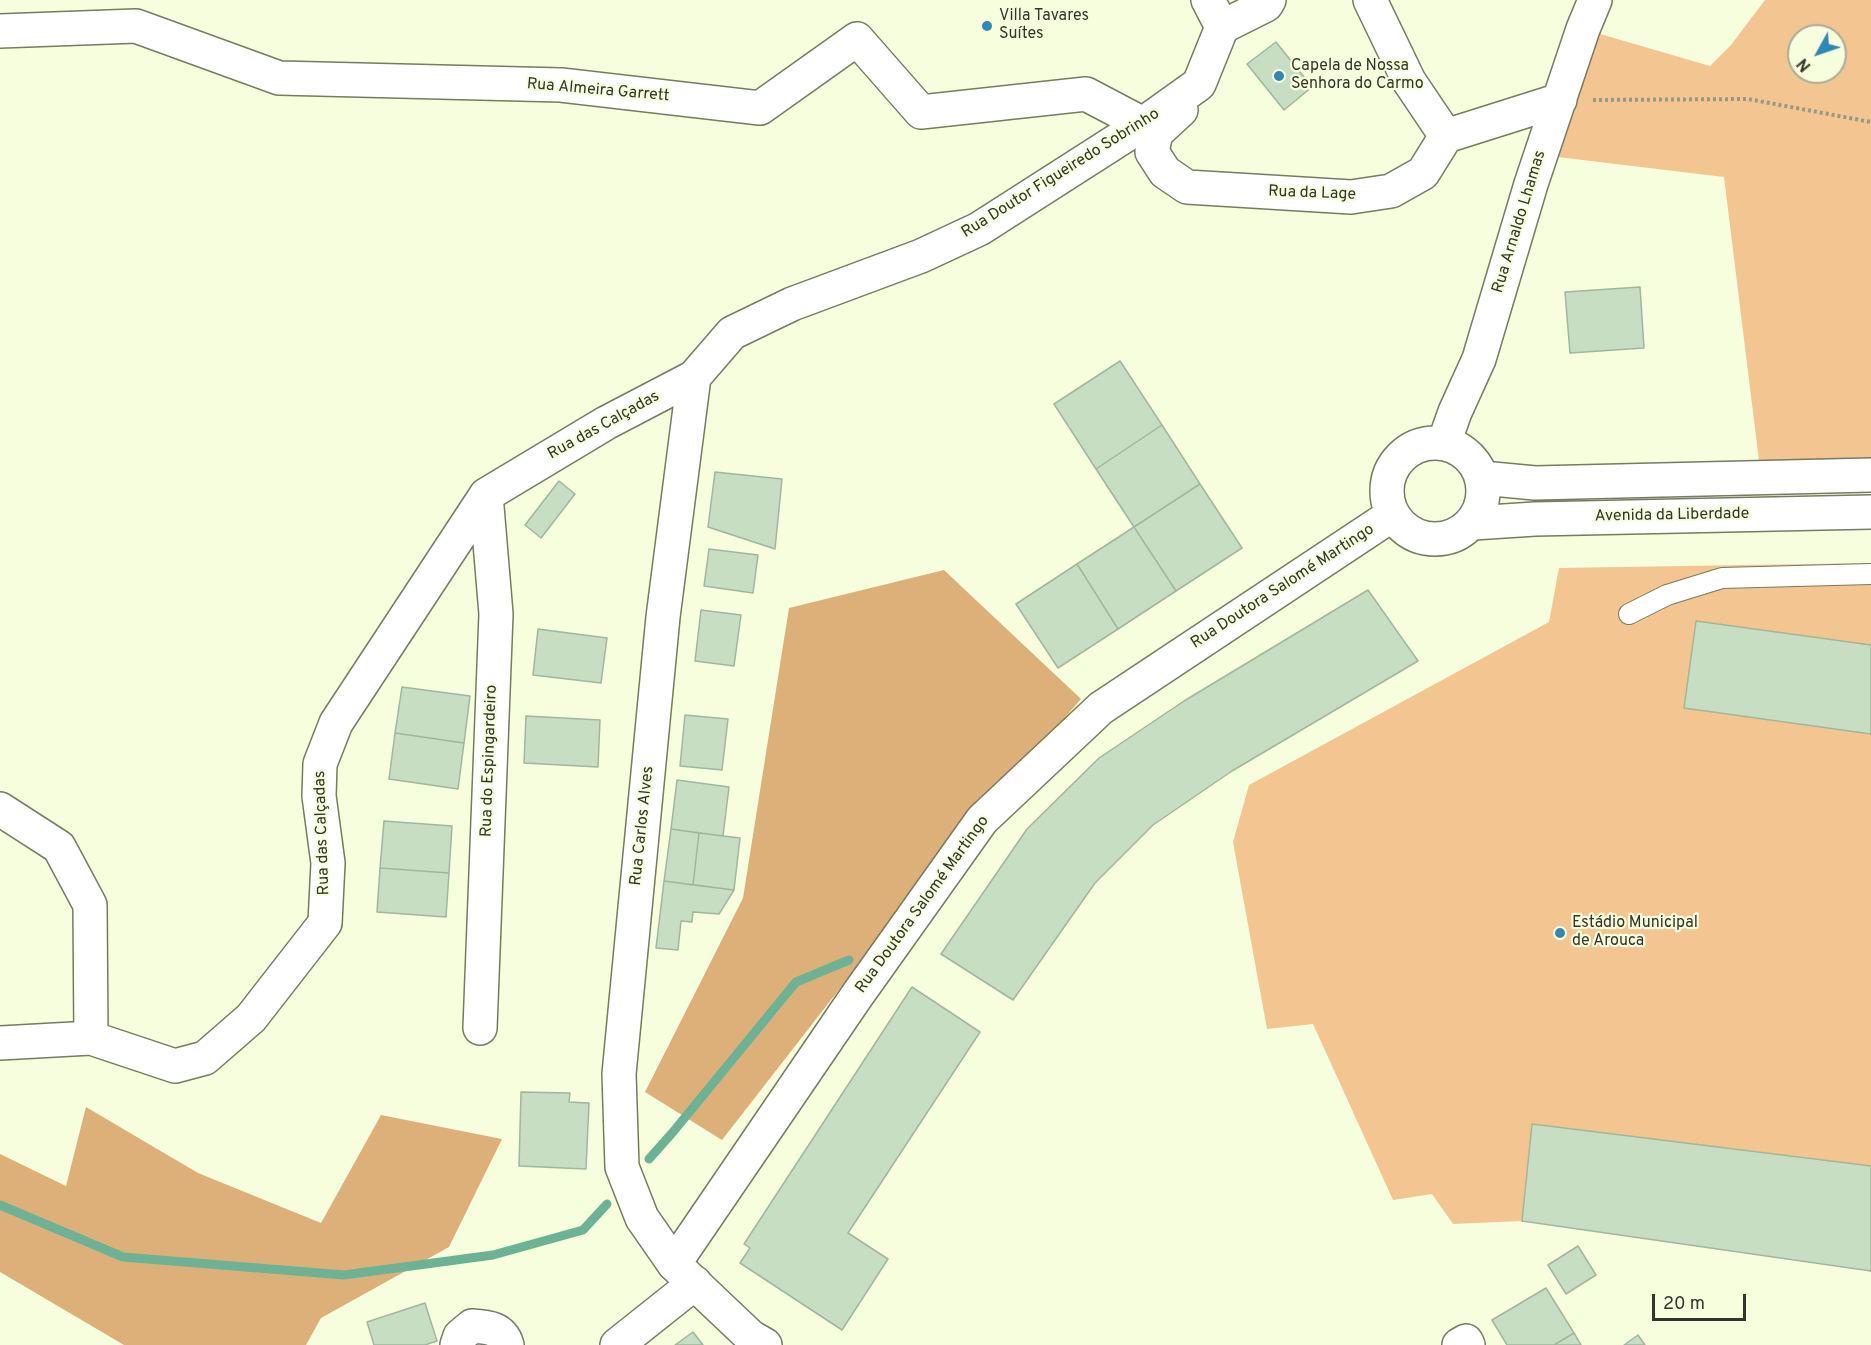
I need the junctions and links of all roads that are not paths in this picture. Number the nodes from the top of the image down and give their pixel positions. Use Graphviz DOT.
graph roads {
  1 [pos="1269,0"];
  2 [pos="1370,0"];
  3 [pos="1595,0"];
  4 [pos="1215,13"];
  5 [pos="0,31"];
  6 [pos="1203,73"];
  7 [pos="1560,100"];
  8 [pos="1143,124"];
  9 [pos="1446,136"];
  10 [pos="694,377"];
  11 [pos="1444,443"];
  12 [pos="1871,475"];
  13 [pos="1482,478"];
  14 [pos="486,495"];
  15 [pos="1871,512"];
  16 [pos="1392,515"];
  17 [pos="1473,523"];
  18 [pos="1871,574"];
  19 [pos="1629,614"];
  20 [pos="0,809"];
  21 [pos="480,1028"];
  22 [pos="91,1038"];
  23 [pos="0,1043"];
  24 [pos="684,1274"];
  25 [pos="457,1345"];
  26 [pos="507,1345"];
  27 [pos="617,1345"];
  28 [pos="765,1345"];
  29 [pos="1459,1345"];
  30 [pos="1468,1345"];
  1 -- 4 [label="street, Rua Doutor Figueiredo Sobrinho"];
  2 -- 9 [label="street"];
  3 -- 7 [label="street, Rua Arnaldo Lhamas"];
  4 -- 6 [label="street, Rua Doutor Figueiredo Sobrinho"];
  5 -- 8 [label="street, Rua Almeira Garrett"];
  6 -- 8 [label="street, Rua Doutor Figueiredo Sobrinho"];
  6 -- 9 [label="street, Rua da Lage"];
  7 -- 9 [label="street"];
  7 -- 11 [label="street, Rua Arnaldo Lhamas"];
  8 -- 10 [label="street, Rua Doutor Figueiredo Sobrinho"];
  10 -- 14 [label="street, Rua das Calçadas"];
  10 -- 24 [label="street, Rua Carlos Alves"];
  11 -- 13 [label="street"];
  11 -- 16 [label="street"];
  12 -- 13 [label="street"];
  13 -- 17 [label="street"];
  14 -- 21 [label="street, Rua do Espingardeiro"];
  14 -- 22 [label="street, Rua das Calçadas"];
  15 -- 17 [label="street, Avenida da Liberdade"];
  16 -- 17 [label="street"];
  16 -- 24 [label="street, Rua Doutora Salomé Martingo"];
  18 -- 19 [label="lane"];
  20 -- 22 [label="street"];
  22 -- 23 [label="street"];
  24 -- 27 [label="street, Rua Doutora Salomé Martingo"];
  24 -- 28 [label="street, Rua Carlos Alves"];
  25 -- 26 [label="street"];
  29 -- 30 [label="street"];
}
